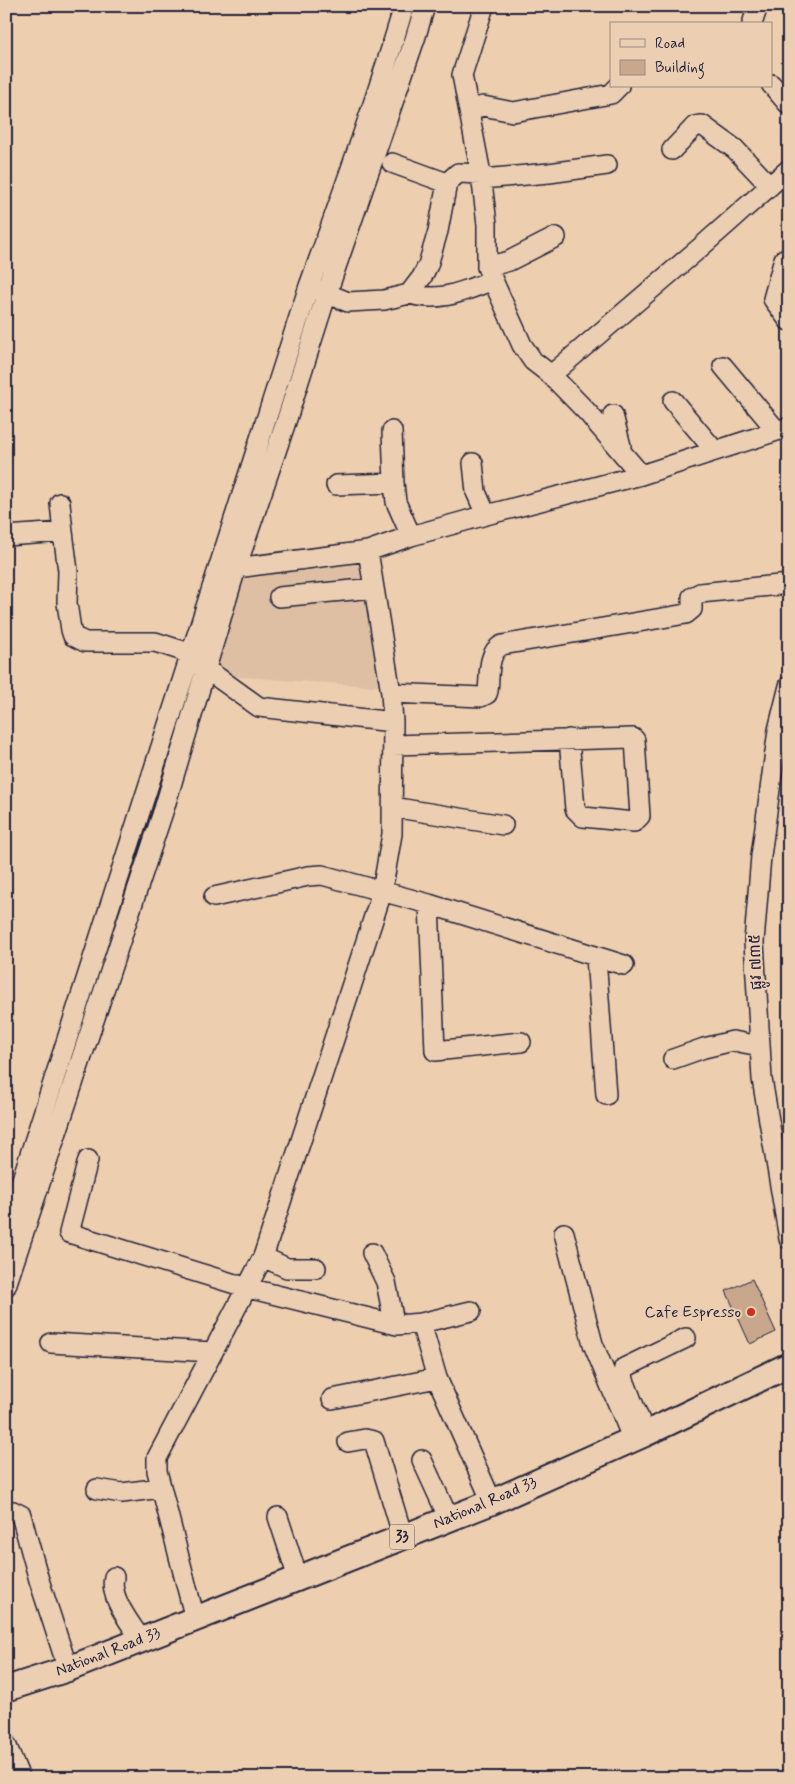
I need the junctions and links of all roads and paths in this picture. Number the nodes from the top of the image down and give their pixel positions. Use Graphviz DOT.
graph roads {
  1 [pos="404,6"];
  2 [pos="425,6"];
  3 [pos="484,6"];
  4 [pos="758,6"];
  5 [pos="753,22"];
  6 [pos="772,85"];
  7 [pos="617,88"];
  8 [pos="789,106"];
  9 [pos="470,110"];
  10 [pos="672,150"];
  11 [pos="392,163"];
  12 [pos="607,165"];
  13 [pos="789,169"];
  14 [pos="482,176"];
  15 [pos="447,182"];
  16 [pos="770,186"];
  17 [pos="556,237"];
  18 [pos="784,259"];
  19 [pos="490,274"];
  20 [pos="309,286"];
  21 [pos="327,293"];
  22 [pos="408,294"];
  23 [pos="789,321"];
  24 [pos="723,366"];
  25 [pos="551,375"];
  26 [pos="673,402"];
  27 [pos="613,415"];
  28 [pos="783,429"];
  29 [pos="392,431"];
  30 [pos="619,450"];
  31 [pos="714,450"];
  32 [pos="473,463"];
  33 [pos="641,475"];
  34 [pos="394,483"];
  35 [pos="336,485"];
  36 [pos="60,504"];
  37 [pos="486,515"];
  38 [pos="62,532"];
  39 [pos="6,536"];
  40 [pos="411,536"];
  41 [pos="368,551"];
  42 [pos="236,568"];
  43 [pos="789,584"];
  44 [pos="374,588"];
  45 [pos="279,597"];
  46 [pos="190,655"];
  47 [pos="206,669"];
  48 [pos="789,686"];
  49 [pos="391,693"];
  50 [pos="393,722"];
  51 [pos="568,739"];
  52 [pos="394,746"];
  53 [pos="392,806"];
  54 [pos="503,825"];
  55 [pos="382,892"];
  56 [pos="214,897"];
  57 [pos="429,904"];
  58 [pos="596,957"];
  59 [pos="624,966"];
  60 [pos="521,1042"];
  61 [pos="760,1046"];
  62 [pos="673,1060"];
  63 [pos="606,1095"];
  64 [pos="88,1160"];
  65 [pos="6,1229"];
  66 [pos="564,1233"];
  67 [pos="789,1239"];
  68 [pos="372,1253"];
  69 [pos="263,1257"];
  70 [pos="316,1268"];
  71 [pos="6,1286"];
  72 [pos="248,1288"];
  73 [pos="472,1311"];
  74 [pos="421,1323"];
  75 [pos="397,1325"];
  76 [pos="686,1338"];
  77 [pos="51,1343"];
  78 [pos="213,1352"];
  79 [pos="789,1365"];
  80 [pos="437,1378"];
  81 [pos="332,1399"];
  82 [pos="639,1437"];
  83 [pos="348,1442"];
  84 [pos="422,1460"];
  85 [pos="161,1488"];
  86 [pos="97,1489"];
  87 [pos="492,1502"];
  88 [pos="6,1511"];
  89 [pos="278,1517"];
  90 [pos="449,1519"];
  91 [pos="402,1537"];
  92 [pos="114,1577"];
  93 [pos="298,1578"];
  94 [pos="195,1619"];
  95 [pos="141,1640"];
  96 [pos="68,1669"];
  97 [pos="6,1689"];
  98 [pos="6,1744"];
  99 [pos="20,1778"];
  1 -- 20 [label="street"];
  2 -- 21 [label="street"];
  3 -- 9 [label="street"];
  4 -- 5 [label="street"];
  6 -- 8 [label="street"];
  7 -- 9 [label="street"];
  9 -- 14 [label="street"];
  10 -- 16 [label="street"];
  11 -- 15 [label="street"];
  12 -- 14 [label="street"];
  13 -- 16 [label="street"];
  14 -- 15 [label="street"];
  14 -- 19 [label="street"];
  15 -- 22 [label="street"];
  16 -- 25 [label="street"];
  17 -- 19 [label="street"];
  18 -- 23 [label="street"];
  19 -- 22 [label="street"];
  19 -- 25 [label="street"];
  20 -- 21 [label="street"];
  20 -- 46 [label="street"];
  21 -- 22 [label="street"];
  21 -- 42 [label="street"];
  24 -- 28 [label="street"];
  25 -- 30 [label="street"];
  26 -- 31 [label="street"];
  27 -- 30 [label="street"];
  28 -- 31 [label="street"];
  29 -- 34 [label="street"];
  30 -- 33 [label="street"];
  31 -- 33 [label="street"];
  32 -- 37 [label="street"];
  33 -- 37 [label="street"];
  34 -- 35 [label="street"];
  34 -- 40 [label="street"];
  36 -- 38 [label="street"];
  37 -- 40 [label="street"];
  38 -- 39 [label="street"];
  38 -- 46 [label="street"];
  40 -- 41 [label="street"];
  41 -- 42 [label="street"];
  41 -- 44 [label="street"];
  42 -- 47 [label="street"];
  43 -- 49 [label="street"];
  44 -- 45 [label="street"];
  44 -- 49 [label="street"];
  46 -- 47 [label="street"];
  46 -- 65 [label="street"];
  47 -- 50 [label="street"];
  47 -- 71 [label="street"];
  48 -- 61 [label="street, ផ្លូវ ៧៣៥"];
  49 -- 50 [label="street"];
  50 -- 52 [label="street"];
  51 -- 51 [label="street"];
  51 -- 52 [label="street"];
  52 -- 53 [label="street"];
  53 -- 54 [label="street"];
  53 -- 55 [label="street"];
  55 -- 56 [label="street"];
  55 -- 57 [label="street"];
  55 -- 69 [label="street"];
  57 -- 58 [label="street"];
  57 -- 60 [label="street"];
  58 -- 59 [label="street"];
  58 -- 63 [label="street"];
  61 -- 62 [label="street"];
  61 -- 67 [label="street, ផ្លូវ ៧៣៥"];
  64 -- 72 [label="street"];
  66 -- 82 [label="street"];
  68 -- 75 [label="street"];
  69 -- 70 [label="street"];
  69 -- 72 [label="street"];
  72 -- 75 [label="street"];
  72 -- 78 [label="street"];
  73 -- 74 [label="street"];
  74 -- 75 [label="street"];
  74 -- 80 [label="street"];
  76 -- 82 [label="street"];
  77 -- 78 [label="street"];
  78 -- 85 [label="street"];
  79 -- 82 [label="main road, National Road 33 / 33"];
  80 -- 81 [label="street"];
  80 -- 87 [label="street"];
  82 -- 87 [label="main road, National Road 33 / 33"];
  83 -- 91 [label="street"];
  84 -- 90 [label="street"];
  85 -- 86 [label="street"];
  85 -- 94 [label="street"];
  87 -- 90 [label="main road, National Road 33 / 33"];
  88 -- 96 [label="street"];
  89 -- 93 [label="street"];
  90 -- 91 [label="main road, National Road 33 / 33"];
  91 -- 93 [label="main road, National Road 33 / 33"];
  92 -- 95 [label="street"];
  93 -- 94 [label="main road, National Road 33 / 33"];
  94 -- 95 [label="main road, National Road 33 / 33"];
  95 -- 96 [label="main road, National Road 33 / 33"];
  96 -- 97 [label="main road, National Road 33 / 33"];
  98 -- 99 [label="street"];
}
